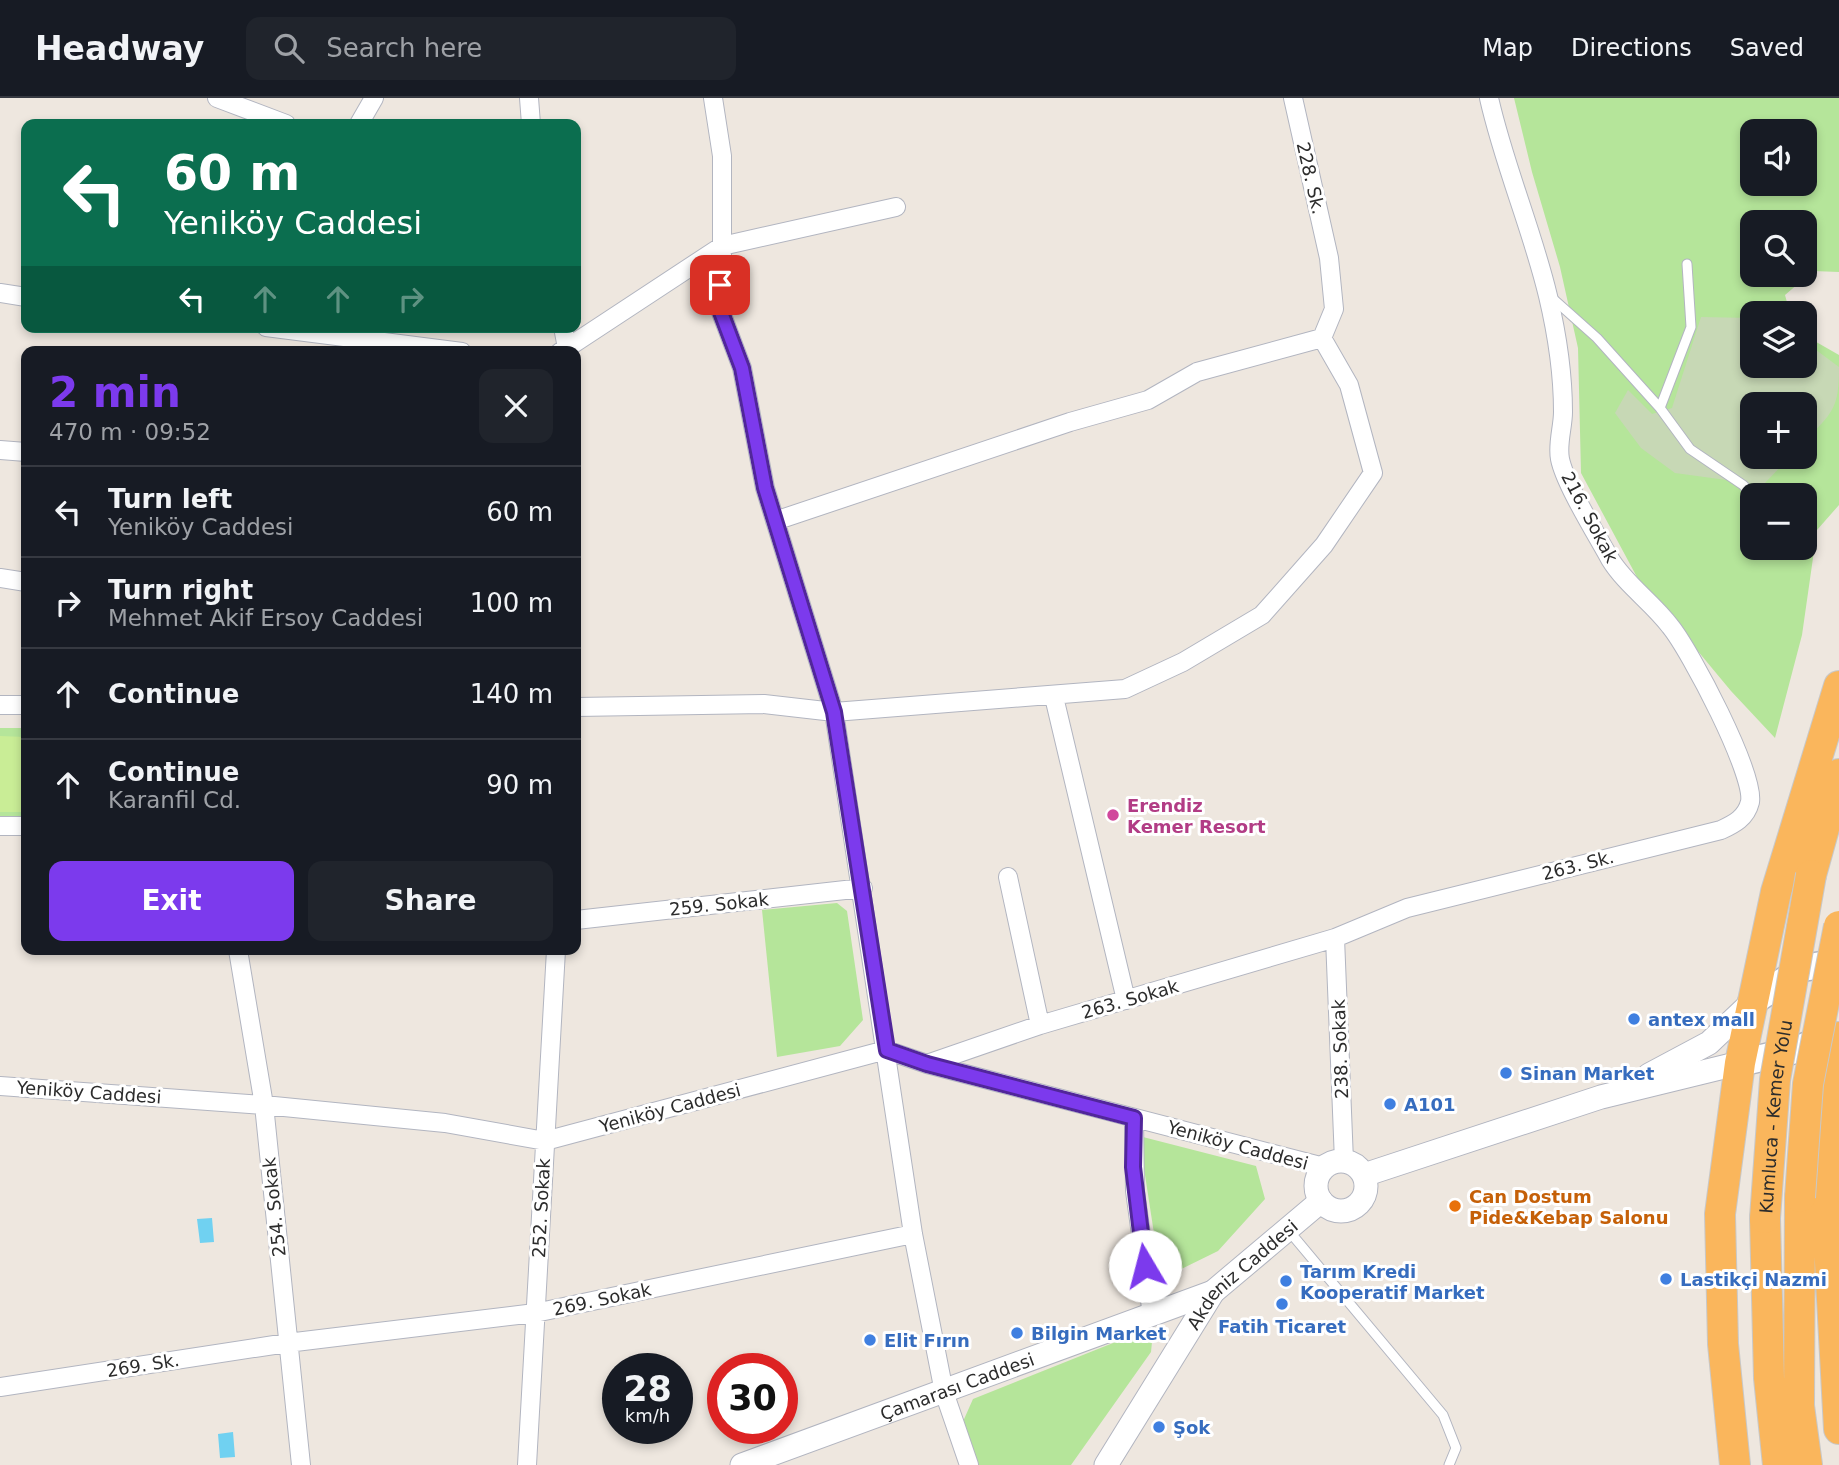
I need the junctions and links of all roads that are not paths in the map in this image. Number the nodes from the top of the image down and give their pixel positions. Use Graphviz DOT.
graph roads {
  1 [pos="217,98"];
  2 [pos="374,98"];
  3 [pos="529,98"];
  4 [pos="713,98"];
  5 [pos="1293,98"];
  6 [pos="1489,98"];
  7 [pos="273,119"];
  8 [pos="362,119"];
  9 [pos="531,119"];
  10 [pos="896,207"];
  11 [pos="722,246"];
  12 [pos="1687,264"];
  13 [pos="0,293"];
  14 [pos="1548,295"];
  15 [pos="21,296"];
  16 [pos="301,333"];
  17 [pos="329,338"];
  18 [pos="1322,338"];
  19 [pos="405,346"];
  20 [pos="570,346"];
  21 [pos="1660,408"];
  22 [pos="0,450"];
  23 [pos="21,452"];
  24 [pos="1740,483"];
  25 [pos="775,521"];
  26 [pos="0,578"];
  27 [pos="21,581"];
  28 [pos="1839,686"];
  29 [pos="1055,697"];
  30 [pos="0,705"];
  31 [pos="21,705"];
  32 [pos="581,707"];
  33 [pos="834,712"];
  34 [pos="1733,740"];
  35 [pos="1839,774"];
  36 [pos="0,826"];
  37 [pos="21,826"];
  38 [pos="1007,877"];
  39 [pos="863,888"];
  40 [pos="581,919"];
  41 [pos="1839,926"];
  42 [pos="1335,938"];
  43 [pos="239,955"];
  44 [pos="556,955"];
  45 [pos="1839,962"];
  46 [pos="1126,1000"];
  47 [pos="1751,1003"];
  48 [pos="1040,1025"];
  49 [pos="1839,1032"];
  50 [pos="1839,1037"];
  51 [pos="887,1050"];
  52 [pos="1740,1063"];
  53 [pos="927,1064"];
  54 [pos="0,1086"];
  55 [pos="1601,1097"];
  56 [pos="264,1105"];
  57 [pos="1134,1118"];
  58 [pos="545,1141"];
  59 [pos="1334,1164"];
  60 [pos="1364,1175"];
  61 [pos="1321,1201"];
  62 [pos="1288,1229"];
  63 [pos="914,1234"];
  64 [pos="1213,1293"];
  65 [pos="535,1313"];
  66 [pos="1152,1315"];
  67 [pos="287,1343"];
  68 [pos="0,1387"];
  69 [pos="944,1392"];
  70 [pos="1839,1429"];
  71 [pos="776,1460"];
  72 [pos="301,1465"];
  73 [pos="527,1465"];
  74 [pos="742,1465"];
  75 [pos="969,1465"];
  76 [pos="1106,1465"];
  77 [pos="1449,1465"];
  78 [pos="1735,1465"];
  79 [pos="1777,1465"];
  80 [pos="1807,1465"];
  1 -- 7 [label="street"];
  2 -- 8 [label="street"];
  3 -- 9 [label="street"];
  4 -- 11 [label="street"];
  5 -- 18 [label="street, 228. Sk."];
  6 -- 14 [label="street, 216. Sokak"];
  10 -- 11 [label="street"];
  11 -- 20 [label="street"];
  11 -- 25 [label="street"];
  12 -- 21 [label="lane"];
  13 -- 15 [label="street"];
  14 -- 21 [label="lane"];
  14 -- 34 [label="street, 216. Sokak"];
  16 -- 17 [label="street"];
  17 -- 19 [label="street"];
  18 -- 25 [label="street"];
  18 -- 29 [label="street"];
  21 -- 24 [label="lane"];
  22 -- 23 [label="street"];
  25 -- 33 [label="street"];
  26 -- 27 [label="street"];
  28 -- 47 [label="highway"];
  29 -- 33 [label="street"];
  29 -- 46 [label="street"];
  30 -- 31 [label="street"];
  32 -- 33 [label="street"];
  33 -- 39 [label="street"];
  34 -- 42 [label="street, 263. Sk."];
  35 -- 79 [label="highway, Kumluca - Kemer Yolu, bridge"];
  36 -- 37 [label="street"];
  38 -- 48 [label="street"];
  39 -- 40 [label="street, 259. Sokak"];
  39 -- 51 [label="street"];
  41 -- 80 [label="highway, Kumluca - Kemer Yolu, bridge"];
  42 -- 46 [label="street, 263. Sokak"];
  42 -- 59 [label="street, 238. Sokak"];
  43 -- 56 [label="street, 254. Sokak"];
  44 -- 58 [label="street, 252. Sokak"];
  45 -- 47 [label="main road"];
  46 -- 48 [label="street, 263. Sokak"];
  47 -- 52 [label="highway"];
  47 -- 55 [label="street"];
  48 -- 53 [label="street, 263. Sokak"];
  49 -- 52 [label="main road"];
  50 -- 70 [label="highway"];
  51 -- 53 [label="street, Yeniköy Caddesi"];
  51 -- 58 [label="street, Yeniköy Caddesi"];
  51 -- 63 [label="street"];
  52 -- 55 [label="street"];
  52 -- 78 [label="highway"];
  53 -- 57 [label="street, Yeniköy Caddesi"];
  54 -- 56 [label="street, Yeniköy Caddesi"];
  55 -- 60 [label="street"];
  56 -- 58 [label="street, Yeniköy Caddesi"];
  56 -- 67 [label="street, 254. Sokak"];
  57 -- 59 [label="street, Yeniköy Caddesi"];
  57 -- 66 [label="street"];
  58 -- 65 [label="street, 252. Sokak"];
  59 -- 60 [label="street"];
  59 -- 61 [label="street"];
  60 -- 61 [label="street"];
  61 -- 62 [label="street, Akdeniz Caddesi"];
  62 -- 64 [label="street, Akdeniz Caddesi"];
  62 -- 77 [label="lane"];
  63 -- 65 [label="street, 269. Sokak"];
  63 -- 69 [label="street"];
  64 -- 66 [label="street, Çamarası Caddesi"];
  64 -- 76 [label="street, Akdeniz Caddesi"];
  65 -- 67 [label="street, 269. Sokak"];
  65 -- 73 [label="street, 252. Sokak"];
  66 -- 69 [label="street, Çamarası Caddesi"];
  67 -- 68 [label="street, 269. Sk."];
  67 -- 72 [label="street, 254. Sokak"];
  69 -- 71 [label="street, Çamarası Caddesi"];
  69 -- 75 [label="street"];
  71 -- 74 [label="street, Çamarası Caddesi"];
}
